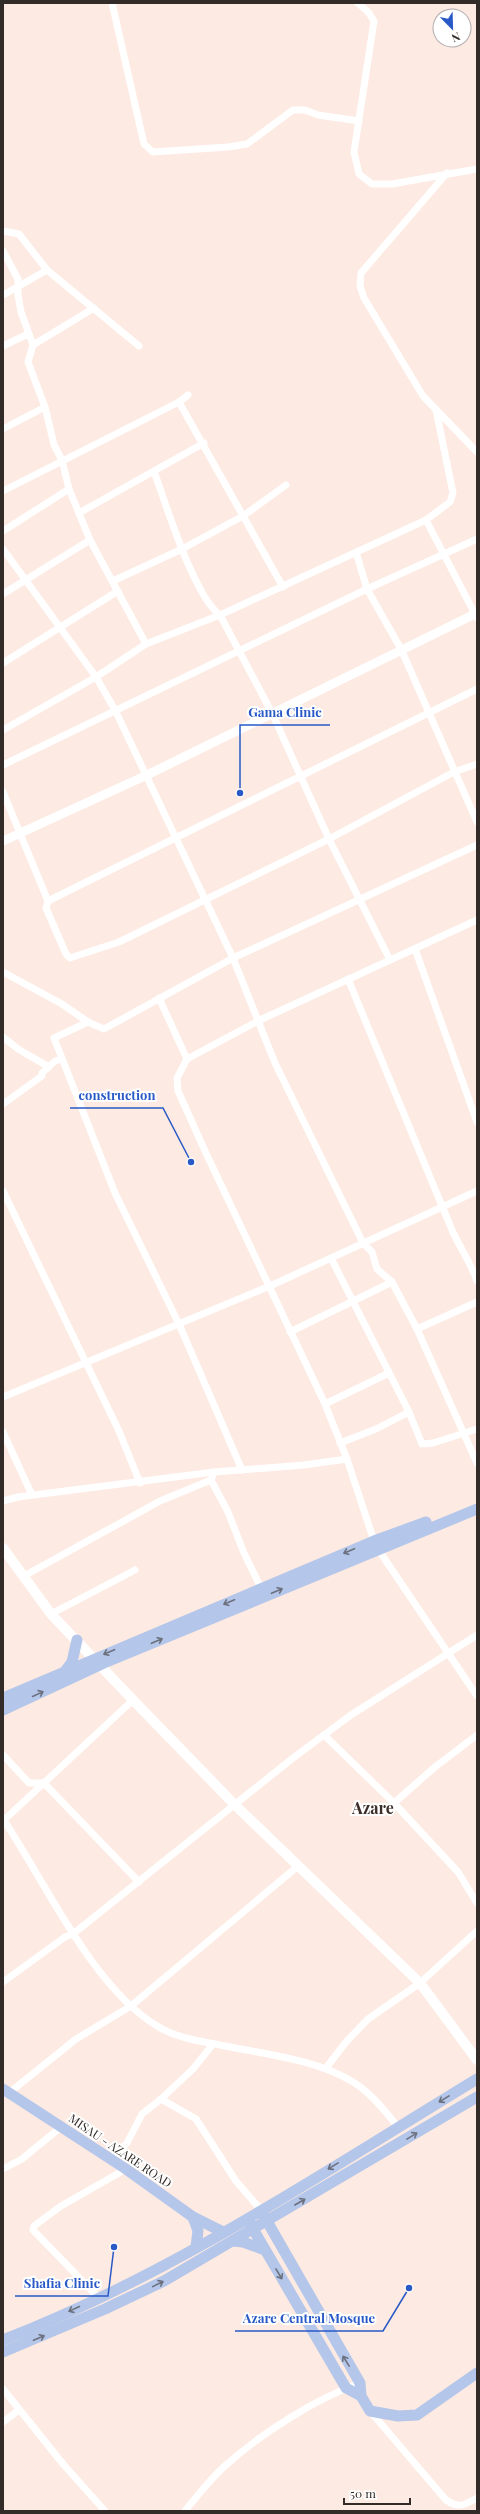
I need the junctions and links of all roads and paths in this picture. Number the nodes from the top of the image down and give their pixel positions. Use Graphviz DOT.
graph roads {
  1 [pos="112,3"];
  2 [pos="358,3"];
  3 [pos="359,121"];
  4 [pos="477,169"];
  5 [pos="447,173"];
  6 [pos="3,231"];
  7 [pos="3,251"];
  8 [pos="47,270"];
  9 [pos="20,286"];
  10 [pos="3,295"];
  11 [pos="94,308"];
  12 [pos="28,334"];
  13 [pos="32,344"];
  14 [pos="3,346"];
  15 [pos="139,346"];
  16 [pos="188,394"];
  17 [pos="178,402"];
  18 [pos="46,407"];
  19 [pos="436,410"];
  20 [pos="3,429"];
  21 [pos="204,444"];
  22 [pos="477,452"];
  23 [pos="62,460"];
  24 [pos="154,471"];
  25 [pos="286,485"];
  26 [pos="69,489"];
  27 [pos="3,491"];
  28 [pos="79,514"];
  29 [pos="243,516"];
  30 [pos="426,520"];
  31 [pos="3,531"];
  32 [pos="477,539"];
  33 [pos="90,540"];
  34 [pos="3,549"];
  35 [pos="182,549"];
  36 [pos="356,552"];
  37 [pos="443,555"];
  38 [pos="25,579"];
  39 [pos="113,581"];
  40 [pos="283,586"];
  41 [pos="367,589"];
  42 [pos="118,591"];
  43 [pos="3,594"];
  44 [pos="220,615"];
  45 [pos="476,615"];
  46 [pos="58,628"];
  47 [pos="146,644"];
  48 [pos="401,649"];
  49 [pos="239,651"];
  50 [pos="3,663"];
  51 [pos="96,677"];
  52 [pos="477,689"];
  53 [pos="116,710"];
  54 [pos="272,713"];
  55 [pos="428,713"];
  56 [pos="3,729"];
  57 [pos="477,764"];
  58 [pos="3,765"];
  59 [pos="454,772"];
  60 [pos="147,775"];
  61 [pos="300,776"];
  62 [pos="3,792"];
  63 [pos="477,822"];
  64 [pos="19,834"];
  65 [pos="177,837"];
  66 [pos="329,839"];
  67 [pos="3,841"];
  68 [pos="477,845"];
  69 [pos="205,899"];
  70 [pos="360,899"];
  71 [pos="48,900"];
  72 [pos="477,920"];
  73 [pos="415,949"];
  74 [pos="233,958"];
  75 [pos="390,960"];
  76 [pos="3,972"];
  77 [pos="348,979"];
  78 [pos="159,998"];
  79 [pos="260,1020"];
  80 [pos="88,1022"];
  81 [pos="3,1037"];
  82 [pos="62,1059"];
  83 [pos="187,1059"];
  84 [pos="49,1067"];
  85 [pos="3,1104"];
  86 [pos="477,1122"];
  87 [pos="3,1191"];
  88 [pos="477,1191"];
  89 [pos="444,1206"];
  90 [pos="363,1243"];
  91 [pos="331,1258"];
  92 [pos="477,1281"];
  93 [pos="392,1282"];
  94 [pos="270,1286"];
  95 [pos="354,1302"];
  96 [pos="477,1302"];
  97 [pos="179,1324"];
  98 [pos="417,1329"];
  99 [pos="290,1332"];
  100 [pos="86,1364"];
  101 [pos="389,1372"];
  102 [pos="3,1397"];
  103 [pos="324,1404"];
  104 [pos="409,1412"];
  105 [pos="477,1429"];
  106 [pos="3,1432"];
  107 [pos="465,1433"];
  108 [pos="340,1443"];
  109 [pos="347,1458"];
  110 [pos="477,1463"];
  111 [pos="242,1470"];
  112 [pos="214,1472"];
  113 [pos="210,1480"];
  114 [pos="140,1483"];
  115 [pos="32,1495"];
  116 [pos="3,1501"];
  117 [pos="477,1503"];
  118 [pos="477,1509"];
  119 [pos="376,1545"];
  120 [pos="3,1548"];
  121 [pos="135,1570"];
  122 [pos="24,1576"];
  123 [pos="261,1588"];
  124 [pos="52,1614"];
  125 [pos="477,1635"];
  126 [pos="77,1640"];
  127 [pos="448,1653"];
  128 [pos="97,1662"];
  129 [pos="66,1670"];
  130 [pos="477,1696"];
  131 [pos="3,1698"];
  132 [pos="133,1700"];
  133 [pos="3,1710"];
  134 [pos="324,1735"];
  135 [pos="477,1735"];
  136 [pos="3,1755"];
  137 [pos="44,1783"];
  138 [pos="394,1803"];
  139 [pos="235,1806"];
  140 [pos="3,1820"];
  141 [pos="298,1866"];
  142 [pos="139,1882"];
  143 [pos="477,1903"];
  144 [pos="477,1931"];
  145 [pos="73,1934"];
  146 [pos="3,1982"];
  147 [pos="420,1983"];
  148 [pos="131,2006"];
  149 [pos="213,2044"];
  150 [pos="477,2060"];
  151 [pos="326,2068"];
  152 [pos="477,2079"];
  153 [pos="6,2091"];
  154 [pos="477,2097"];
  155 [pos="161,2099"];
  156 [pos="398,2126"];
  157 [pos="61,2127"];
  158 [pos="110,2159"];
  159 [pos="126,2169"];
  160 [pos="3,2170"];
  161 [pos="260,2210"];
  162 [pos="193,2217"];
  163 [pos="247,2218"];
  164 [pos="266,2222"];
  165 [pos="253,2228"];
  166 [pos="223,2232"];
  167 [pos="232,2241"];
  168 [pos="196,2247"];
  169 [pos="265,2250"];
  170 [pos="98,2298"];
  171 [pos="3,2340"];
  172 [pos="3,2352"];
  173 [pos="477,2373"];
  174 [pos="360,2383"];
  175 [pos="346,2388"];
  176 [pos="3,2389"];
  177 [pos="362,2396"];
  178 [pos="19,2410"];
  179 [pos="370,2410"];
  180 [pos="3,2422"];
  181 [pos="477,2498"];
  182 [pos="455,2509"];
  183 [pos="105,2511"];
  184 [pos="185,2511"];
  1 -- 3 [label="street"];
  2 -- 3 [label="street"];
  3 -- 5 [label="street"];
  4 -- 5 [label="street"];
  5 -- 19 [label="street"];
  6 -- 8 [label="street"];
  7 -- 9 [label="street"];
  8 -- 9 [label="street"];
  8 -- 11 [label="street"];
  9 -- 10 [label="street"];
  9 -- 12 [label="street"];
  11 -- 13 [label="street"];
  11 -- 15 [label="street"];
  12 -- 13 [label="street"];
  12 -- 14 [label="street"];
  13 -- 18 [label="street"];
  16 -- 17 [label="street"];
  17 -- 21 [label="street"];
  17 -- 23 [label="street"];
  18 -- 20 [label="street"];
  18 -- 23 [label="street"];
  19 -- 22 [label="street"];
  19 -- 30 [label="street"];
  21 -- 24 [label="street"];
  21 -- 29 [label="street"];
  23 -- 26 [label="street"];
  23 -- 27 [label="street"];
  24 -- 28 [label="street"];
  24 -- 35 [label="street"];
  25 -- 29 [label="street"];
  26 -- 28 [label="street"];
  26 -- 31 [label="street"];
  28 -- 33 [label="street"];
  29 -- 35 [label="street"];
  29 -- 40 [label="street"];
  30 -- 36 [label="street"];
  30 -- 37 [label="street"];
  32 -- 37 [label="street"];
  33 -- 38 [label="street"];
  33 -- 39 [label="street"];
  34 -- 38 [label="street"];
  35 -- 39 [label="street"];
  35 -- 44 [label="street"];
  36 -- 40 [label="street"];
  36 -- 41 [label="street"];
  37 -- 41 [label="street"];
  37 -- 45 [label="street"];
  38 -- 43 [label="street"];
  38 -- 46 [label="street"];
  39 -- 42 [label="street"];
  40 -- 44 [label="street"];
  41 -- 48 [label="street"];
  41 -- 49 [label="street"];
  42 -- 46 [label="street"];
  42 -- 47 [label="street"];
  44 -- 47 [label="street"];
  44 -- 49 [label="street"];
  45 -- 48 [label="street"];
  46 -- 50 [label="street"];
  46 -- 51 [label="street"];
  47 -- 51 [label="street"];
  48 -- 54 [label="street"];
  48 -- 55 [label="street"];
  49 -- 53 [label="street"];
  49 -- 54 [label="street"];
  51 -- 53 [label="street"];
  51 -- 56 [label="street"];
  52 -- 55 [label="street"];
  53 -- 58 [label="street"];
  53 -- 60 [label="street"];
  54 -- 60 [label="street"];
  54 -- 61 [label="street"];
  55 -- 59 [label="street"];
  55 -- 61 [label="street"];
  57 -- 59 [label="street"];
  59 -- 63 [label="street"];
  59 -- 66 [label="street"];
  60 -- 64 [label="street"];
  60 -- 65 [label="street"];
  61 -- 65 [label="street"];
  61 -- 66 [label="street"];
  62 -- 64 [label="street"];
  64 -- 67 [label="street"];
  64 -- 71 [label="street"];
  65 -- 69 [label="street"];
  65 -- 71 [label="street"];
  66 -- 69 [label="street"];
  66 -- 70 [label="street"];
  68 -- 70 [label="street"];
  69 -- 71 [label="street"];
  69 -- 74 [label="street"];
  70 -- 74 [label="street"];
  70 -- 75 [label="street"];
  72 -- 73 [label="street"];
  73 -- 75 [label="street"];
  73 -- 86 [label="street"];
  74 -- 78 [label="street"];
  74 -- 79 [label="street"];
  75 -- 77 [label="street"];
  76 -- 80 [label="street"];
  77 -- 79 [label="street"];
  77 -- 89 [label="street"];
  78 -- 80 [label="street"];
  78 -- 83 [label="street"];
  79 -- 83 [label="street"];
  79 -- 90 [label="street"];
  80 -- 82 [label="street"];
  81 -- 84 [label="street"];
  82 -- 84 [label="street"];
  82 -- 97 [label="street"];
  83 -- 94 [label="street"];
  84 -- 85 [label="street"];
  87 -- 100 [label="street"];
  88 -- 89 [label="street"];
  89 -- 90 [label="street"];
  89 -- 92 [label="street"];
  90 -- 91 [label="street"];
  90 -- 93 [label="street"];
  91 -- 94 [label="street"];
  91 -- 95 [label="street"];
  93 -- 95 [label="street"];
  93 -- 98 [label="street"];
  94 -- 97 [label="street"];
  94 -- 99 [label="street"];
  95 -- 99 [label="street"];
  95 -- 101 [label="street"];
  96 -- 98 [label="street"];
  97 -- 100 [label="street"];
  97 -- 111 [label="street"];
  98 -- 107 [label="street"];
  99 -- 103 [label="street"];
  100 -- 102 [label="street"];
  100 -- 114 [label="street"];
  101 -- 103 [label="street"];
  101 -- 104 [label="street"];
  103 -- 108 [label="street"];
  104 -- 107 [label="street"];
  104 -- 108 [label="street"];
  105 -- 107 [label="street"];
  106 -- 115 [label="street"];
  107 -- 110 [label="street"];
  108 -- 109 [label="street"];
  109 -- 111 [label="street"];
  109 -- 119 [label="street"];
  111 -- 112 [label="street"];
  112 -- 113 [label="street"];
  112 -- 114 [label="street"];
  113 -- 122 [label="street"];
  113 -- 123 [label="street"];
  114 -- 115 [label="street"];
  115 -- 116 [label="street"];
  117 -- 119 [label="main road"];
  118 -- 119 [label="main road"];
  119 -- 123 [label="main road, one-way"];
  119 -- 127 [label="street"];
  128 -- 119 [label="main road, one-way"];
  120 -- 122 [label="main road"];
  121 -- 124 [label="street"];
  122 -- 124 [label="main road"];
  123 -- 128 [label="main road, one-way"];
  124 -- 126 [label="main road"];
  125 -- 127 [label="street"];
  126 -- 128 [label="main road"];
  126 -- 129 [label="main road"];
  127 -- 130 [label="street"];
  127 -- 134 [label="street"];
  128 -- 129 [label="main road"];
  128 -- 132 [label="main road"];
  133 -- 128 [label="main road, one-way"];
  129 -- 131 [label="main road"];
  132 -- 137 [label="street"];
  132 -- 139 [label="main road"];
  134 -- 138 [label="street"];
  134 -- 139 [label="street"];
  135 -- 138 [label="street"];
  136 -- 137 [label="street"];
  137 -- 140 [label="street"];
  137 -- 142 [label="street"];
  138 -- 143 [label="street"];
  139 -- 141 [label="main road"];
  139 -- 142 [label="street"];
  140 -- 145 [label="street"];
  141 -- 147 [label="main road"];
  141 -- 148 [label="street"];
  142 -- 145 [label="street"];
  144 -- 147 [label="street"];
  145 -- 146 [label="street"];
  145 -- 148 [label="street"];
  147 -- 150 [label="main road"];
  147 -- 151 [label="street"];
  148 -- 149 [label="street"];
  148 -- 153 [label="street"];
  149 -- 151 [label="street"];
  149 -- 155 [label="street"];
  151 -- 156 [label="street"];
  152 -- 156 [label="main road, one-way"];
  153 -- 157 [label="main road, MISAU - AZARE ROAD"];
  164 -- 154 [label="main road, one-way"];
  155 -- 158 [label="street"];
  155 -- 161 [label="street"];
  156 -- 161 [label="main road, one-way"];
  157 -- 158 [label="main road, MISAU - AZARE ROAD"];
  157 -- 160 [label="street"];
  158 -- 159 [label="main road, MISAU - AZARE ROAD"];
  159 -- 162 [label="main road, MISAU - AZARE ROAD"];
  159 -- 170 [label="street"];
  161 -- 163 [label="main road"];
  161 -- 164 [label="main road"];
  162 -- 166 [label="main road, MISAU - AZARE ROAD"];
  162 -- 168 [label="main road"];
  163 -- 165 [label="main road"];
  163 -- 166 [label="main road"];
  164 -- 165 [label="main road"];
  174 -- 164 [label="main road, one-way"];
  165 -- 167 [label="main road"];
  165 -- 169 [label="main road"];
  166 -- 168 [label="main road"];
  167 -- 169 [label="main road"];
  172 -- 167 [label="main road, one-way"];
  168 -- 170 [label="main road"];
  169 -- 175 [label="main road, one-way"];
  170 -- 171 [label="main road, one-way"];
  173 -- 179 [label="main road"];
  174 -- 175 [label="street"];
  174 -- 177 [label="main road"];
  175 -- 177 [label="main road"];
  175 -- 184 [label="street"];
  176 -- 178 [label="street"];
  177 -- 179 [label="main road"];
  178 -- 180 [label="street"];
  178 -- 183 [label="street"];
  179 -- 182 [label="street"];
  181 -- 182 [label="street"];
}
